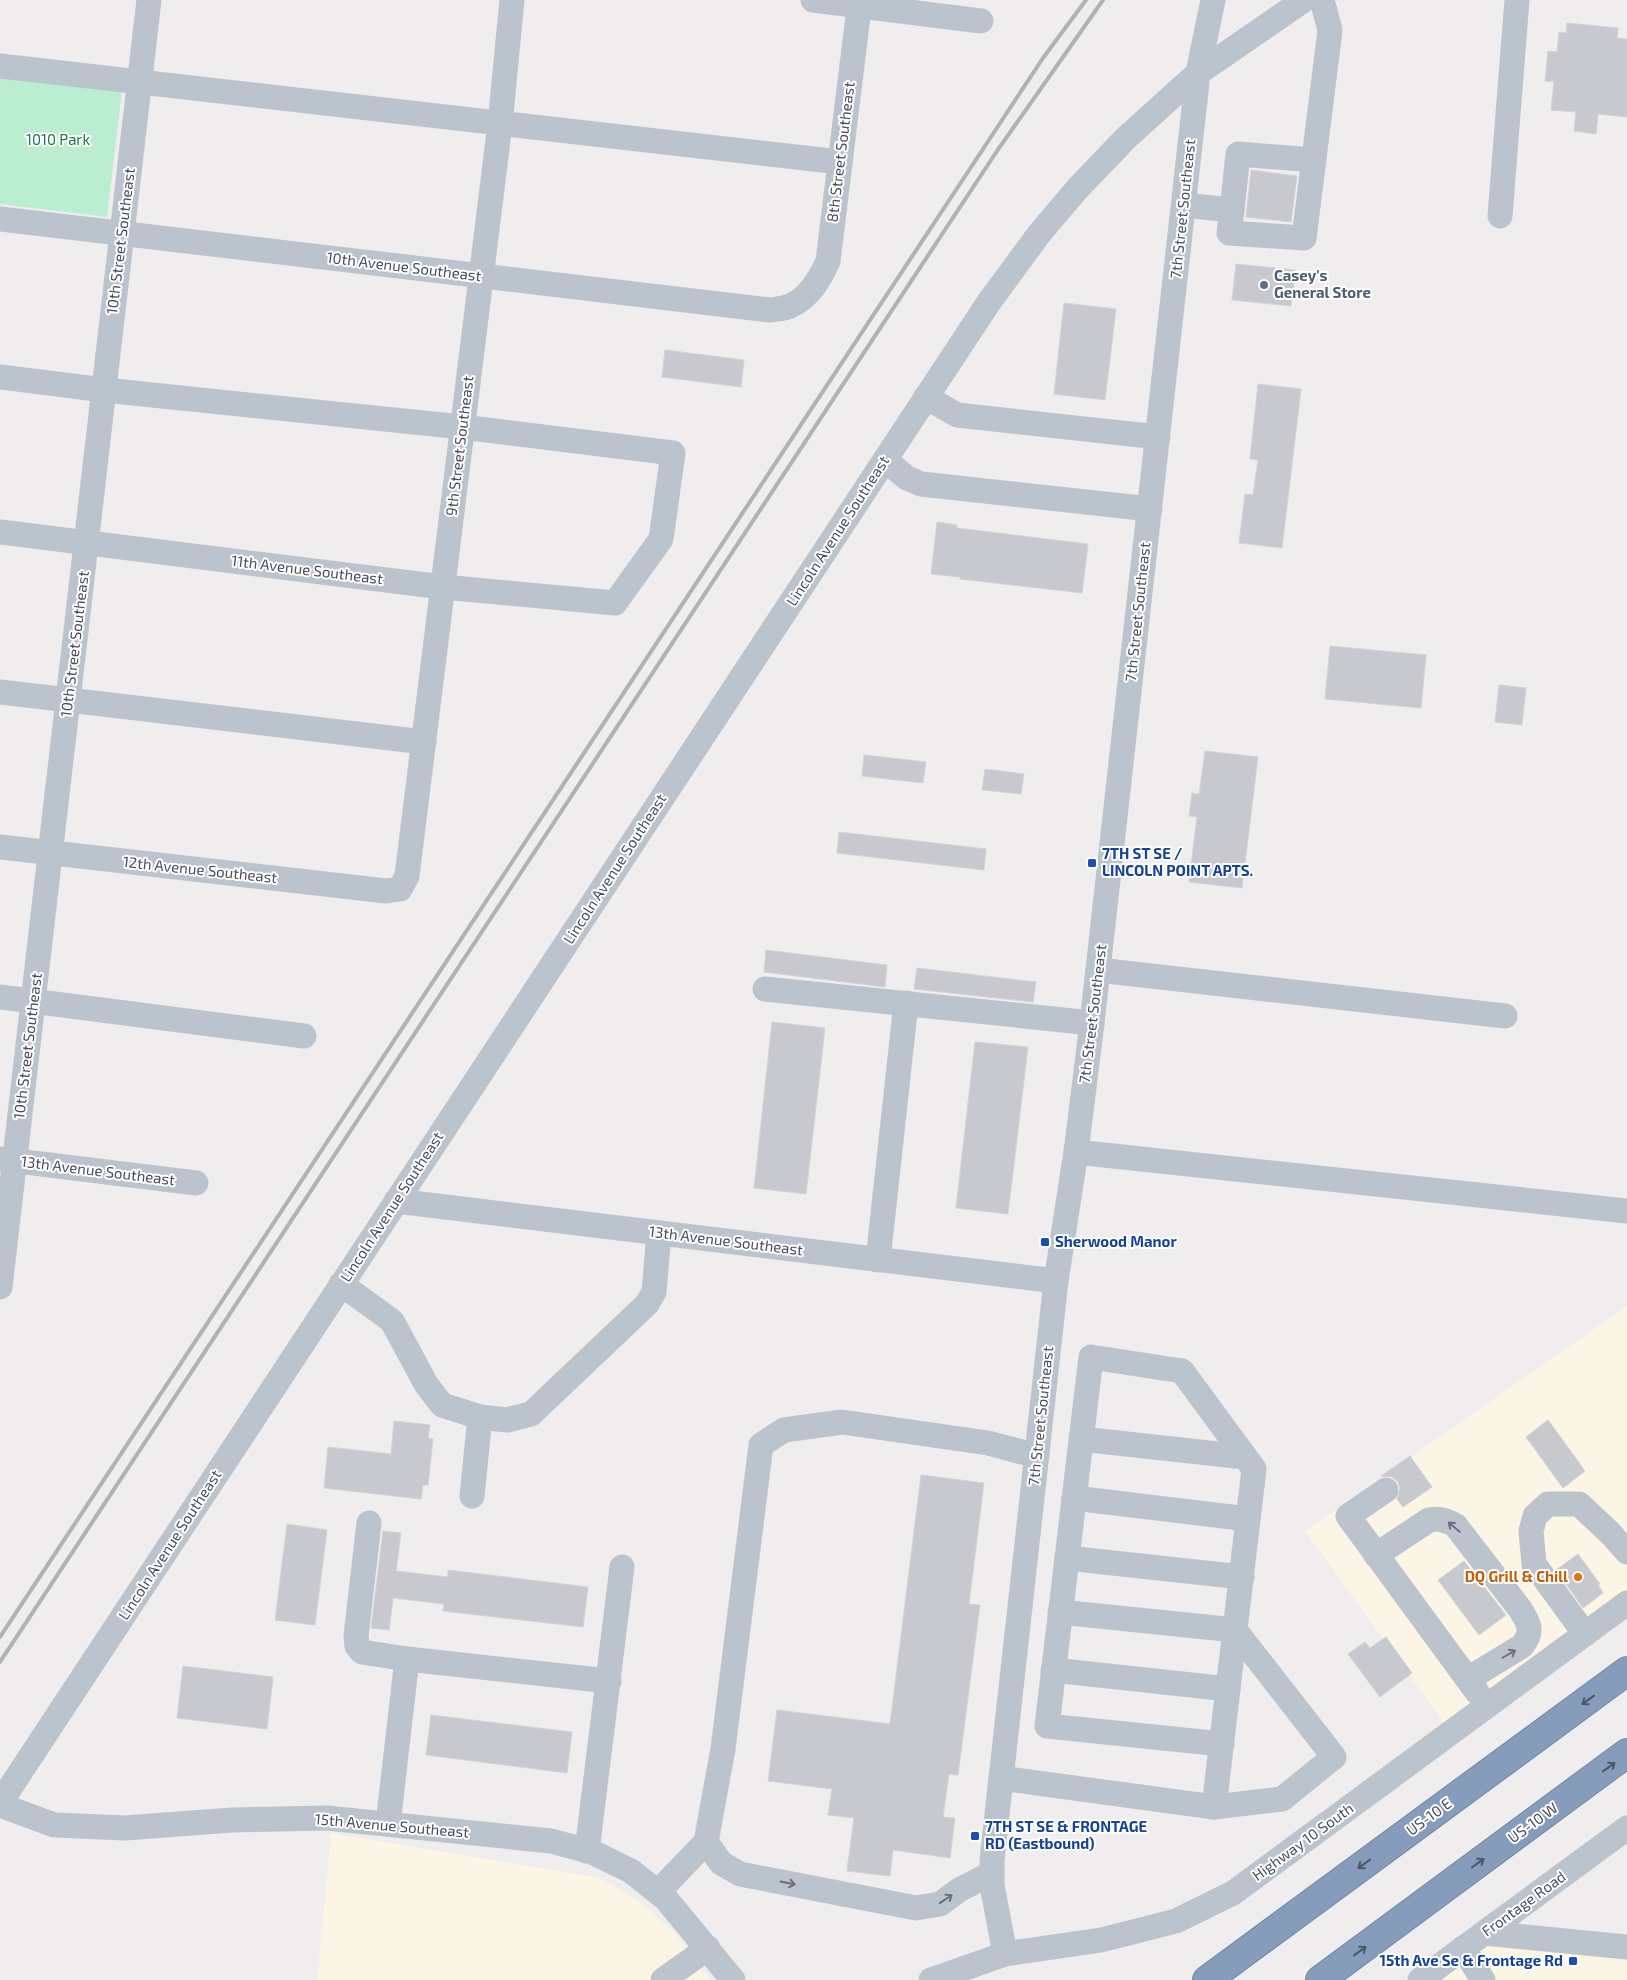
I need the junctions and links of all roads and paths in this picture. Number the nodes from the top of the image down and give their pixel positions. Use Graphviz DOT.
graph roads {
  1 [pos="149,0"];
  2 [pos="512,0"];
  3 [pos="813,0"];
  4 [pos="1197,0"];
  5 [pos="1213,0"];
  6 [pos="1304,0"];
  7 [pos="1322,0"];
  8 [pos="1517,0"];
  9 [pos="860,3"];
  10 [pos="981,20"];
  11 [pos="0,66"];
  12 [pos="1198,73"];
  13 [pos="140,82"];
  14 [pos="500,124"];
  15 [pos="1314,160"];
  16 [pos="840,162"];
  17 [pos="1184,204"];
  18 [pos="1232,210"];
  19 [pos="1500,216"];
  20 [pos="0,219"];
  21 [pos="122,234"];
  22 [pos="481,276"];
  23 [pos="804,296"];
  24 [pos="0,377"];
  25 [pos="104,390"];
  26 [pos="926,398"];
  27 [pos="462,427"];
  28 [pos="1158,436"];
  29 [pos="885,460"];
  30 [pos="1150,509"];
  31 [pos="0,532"];
  32 [pos="86,543"];
  33 [pos="443,587"];
  34 [pos="0,692"];
  35 [pos="68,700"];
  36 [pos="424,742"];
  37 [pos="0,847"];
  38 [pos="50,854"];
  39 [pos="400,889"];
  40 [pos="1098,970"];
  41 [pos="765,989"];
  42 [pos="0,997"];
  43 [pos="33,1001"];
  44 [pos="906,1003"];
  45 [pos="1505,1016"];
  46 [pos="1092,1023"];
  47 [pos="304,1036"];
  48 [pos="1076,1152"];
  49 [pos="7,1160"];
  50 [pos="196,1183"];
  51 [pos="396,1201"];
  52 [pos="1627,1211"];
  53 [pos="659,1233"];
  54 [pos="878,1260"];
  55 [pos="1056,1281"];
  56 [pos="341,1284"];
  57 [pos="0,1287"];
  58 [pos="480,1417"];
  59 [pos="1081,1439"];
  60 [pos="1037,1456"];
  61 [pos="1245,1457"];
  62 [pos="1386,1490"];
  63 [pos="472,1496"];
  64 [pos="1074,1498"];
  65 [pos="1248,1519"];
  66 [pos="370,1523"];
  67 [pos="1627,1552"];
  68 [pos="1376,1555"];
  69 [pos="1066,1558"];
  70 [pos="622,1568"];
  71 [pos="1242,1577"];
  72 [pos="1627,1603"];
  73 [pos="1060,1612"];
  74 [pos="1235,1630"];
  75 [pos="1585,1634"];
  76 [pos="407,1659"];
  77 [pos="1053,1670"];
  78 [pos="1627,1671"];
  79 [pos="1468,1679"];
  80 [pos="609,1681"];
  81 [pos="1228,1689"];
  82 [pos="1488,1706"];
  83 [pos="1222,1744"];
  84 [pos="1627,1753"];
  85 [pos="1001,1778"];
  86 [pos="0,1804"];
  87 [pos="1214,1807"];
  88 [pos="388,1824"];
  89 [pos="1627,1828"];
  90 [pos="706,1842"];
  91 [pos="587,1851"];
  92 [pos="992,1873"];
  93 [pos="658,1892"];
  94 [pos="1484,1933"];
  95 [pos="1627,1947"];
  96 [pos="708,1948"];
  97 [pos="1463,1948"];
  98 [pos="1005,1954"];
  99 [pos="663,1980"];
  100 [pos="733,1980"];
  101 [pos="931,1980"];
  102 [pos="1207,1980"];
  103 [pos="1320,1980"];
  104 [pos="1420,1980"];
  105 [pos="1483,1980"];
  1 -- 13 [label="street, 10th Street Southeast"];
  2 -- 14 [label="street, 9th Street Southeast"];
  3 -- 9 [label="street"];
  4 -- 12 [label="street, 7th Street Southeast"];
  5 -- 12 [label="street, 7th Street Southeast"];
  6 -- 12 [label="street, Lincoln Avenue Southeast"];
  7 -- 15 [label="street"];
  8 -- 19 [label="street"];
  9 -- 10 [label="street"];
  9 -- 16 [label="street, 8th Street Southeast"];
  11 -- 13 [label="street"];
  12 -- 17 [label="street, 7th Street Southeast"];
  12 -- 26 [label="street, Lincoln Avenue Southeast"];
  13 -- 14 [label="street"];
  13 -- 21 [label="street, 10th Street Southeast"];
  14 -- 16 [label="street"];
  14 -- 22 [label="street, 9th Street Southeast"];
  15 -- 18 [label="street"];
  15 -- 18 [label="street"];
  16 -- 23 [label="street, 8th Street Southeast"];
  17 -- 18 [label="street"];
  17 -- 28 [label="street, 7th Street Southeast"];
  20 -- 21 [label="street, 10th Avenue Southeast"];
  21 -- 22 [label="street, 10th Avenue Southeast"];
  21 -- 25 [label="street, 10th Street Southeast"];
  22 -- 23 [label="street, 10th Avenue Southeast"];
  22 -- 27 [label="street, 9th Street Southeast"];
  24 -- 25 [label="street"];
  25 -- 27 [label="street"];
  25 -- 32 [label="street, 10th Street Southeast"];
  26 -- 28 [label="street"];
  26 -- 29 [label="street, Lincoln Avenue Southeast"];
  27 -- 33 [label="street, 9th Street Southeast"];
  27 -- 33 [label="street, 11th Avenue Southeast"];
  28 -- 30 [label="street, 7th Street Southeast"];
  29 -- 30 [label="street"];
  29 -- 51 [label="street, Lincoln Avenue Southeast"];
  30 -- 40 [label="street, 7th Street Southeast"];
  31 -- 32 [label="street, 11th Avenue Southeast"];
  32 -- 33 [label="street, 11th Avenue Southeast"];
  32 -- 35 [label="street, 10th Street Southeast"];
  33 -- 36 [label="street, 9th Street Southeast"];
  34 -- 35 [label="street"];
  35 -- 36 [label="street"];
  35 -- 38 [label="street, 10th Street Southeast"];
  36 -- 39 [label="street, 9th Street Southeast"];
  37 -- 38 [label="street, 12th Avenue Southeast"];
  38 -- 39 [label="street, 12th Avenue Southeast"];
  38 -- 43 [label="street, 10th Street Southeast"];
  40 -- 45 [label="street"];
  40 -- 46 [label="street, 7th Street Southeast"];
  41 -- 44 [label="street"];
  42 -- 43 [label="street"];
  43 -- 47 [label="street"];
  43 -- 49 [label="street, 10th Street Southeast"];
  44 -- 46 [label="street"];
  44 -- 54 [label="street"];
  46 -- 48 [label="street, 7th Street Southeast"];
  48 -- 52 [label="street"];
  48 -- 55 [label="street, 7th Street Southeast"];
  49 -- 50 [label="street, 13th Avenue Southeast"];
  49 -- 57 [label="street, 10th Street Southeast"];
  51 -- 53 [label="street, 13th Avenue Southeast"];
  51 -- 56 [label="street, Lincoln Avenue Southeast"];
  53 -- 54 [label="street, 13th Avenue Southeast"];
  53 -- 58 [label="street"];
  54 -- 55 [label="street, 13th Avenue Southeast"];
  55 -- 60 [label="street, 7th Street Southeast"];
  56 -- 58 [label="street"];
  56 -- 86 [label="street, Lincoln Avenue Southeast"];
  58 -- 63 [label="street"];
  59 -- 61 [label="street"];
  59 -- 61 [label="street"];
  59 -- 64 [label="street"];
  60 -- 85 [label="street, 7th Street Southeast"];
  60 -- 90 [label="street"];
  61 -- 65 [label="street"];
  62 -- 68 [label="street"];
  64 -- 65 [label="street"];
  64 -- 69 [label="street"];
  65 -- 71 [label="street"];
  66 -- 76 [label="street"];
  67 -- 75 [label="street"];
  68 -- 79 [label="street"];
  79 -- 68 [label="street, one-way"];
  69 -- 71 [label="street"];
  69 -- 73 [label="street"];
  70 -- 80 [label="street"];
  71 -- 74 [label="street"];
  72 -- 75 [label="street, Highway 10 South"];
  73 -- 74 [label="street"];
  73 -- 77 [label="street"];
  74 -- 81 [label="street"];
  74 -- 87 [label="street"];
  75 -- 82 [label="street, Highway 10 South"];
  76 -- 80 [label="street"];
  76 -- 88 [label="street"];
  77 -- 81 [label="street"];
  77 -- 83 [label="street"];
  78 -- 102 [label="highway, US-10 E, one-way"];
  79 -- 82 [label="street"];
  80 -- 91 [label="street"];
  81 -- 83 [label="street"];
  82 -- 98 [label="street, Highway 10 South"];
  83 -- 87 [label="street"];
  103 -- 84 [label="highway, US-10 W, one-way"];
  85 -- 87 [label="street"];
  85 -- 92 [label="street, 7th Street Southeast"];
  86 -- 88 [label="street, 15th Avenue Southeast"];
  88 -- 91 [label="street, 15th Avenue Southeast"];
  89 -- 94 [label="street, Frontage Road"];
  90 -- 92 [label="street, one-way"];
  90 -- 93 [label="street"];
  91 -- 93 [label="street, 15th Avenue Southeast"];
  92 -- 98 [label="street, 7th Street Southeast"];
  93 -- 96 [label="street, 15th Avenue Southeast"];
  94 -- 95 [label="street"];
  94 -- 97 [label="street, Frontage Road"];
  96 -- 99 [label="street"];
  96 -- 100 [label="street, 15th Avenue Southeast"];
  97 -- 104 [label="street, Frontage Road"];
  97 -- 105 [label="street"];
  98 -- 101 [label="street, Highway 10 South"];
}
